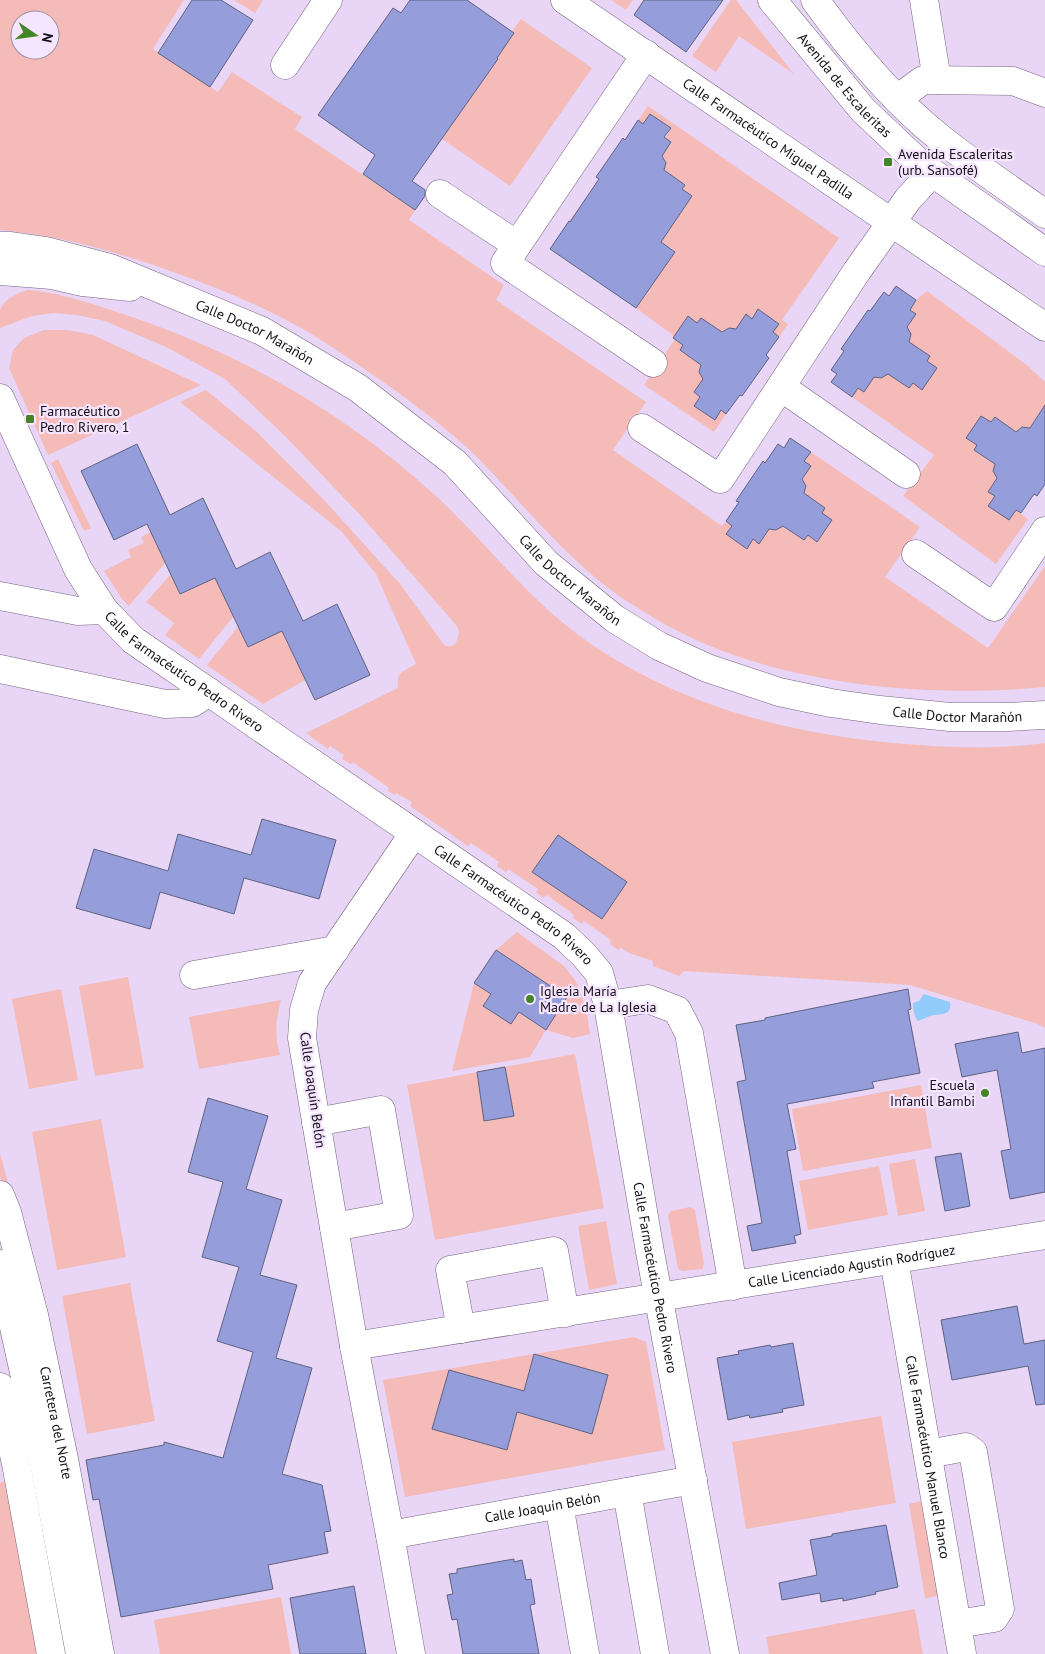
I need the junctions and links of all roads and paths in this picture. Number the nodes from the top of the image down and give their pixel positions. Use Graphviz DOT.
graph roads {
  1 [pos="328,0"];
  2 [pos="566,0"];
  3 [pos="772,0"];
  4 [pos="924,0"];
  5 [pos="816,1"];
  6 [pos="646,54"];
  7 [pos="285,65"];
  8 [pos="937,80"];
  9 [pos="1045,93"];
  10 [pos="897,99"];
  11 [pos="932,173"];
  12 [pos="440,194"];
  13 [pos="1045,214"];
  14 [pos="892,222"];
  15 [pos="517,245"];
  16 [pos="1045,252"];
  17 [pos="2,267"];
  18 [pos="1045,327"];
  19 [pos="653,363"];
  20 [pos="781,387"];
  21 [pos="0,398"];
  22 [pos="642,428"];
  23 [pos="906,474"];
  24 [pos="1045,531"];
  25 [pos="916,554"];
  26 [pos="0,596"];
  27 [pos="104,610"];
  28 [pos="0,669"];
  29 [pos="209,692"];
  30 [pos="1045,715"];
  31 [pos="414,833"];
  32 [pos="335,950"];
  33 [pos="194,975"];
  34 [pos="608,1005"];
  35 [pos="316,1122"];
  36 [pos="0,1195"];
  37 [pos="334,1226"];
  38 [pos="1045,1236"];
  39 [pos="894,1260"];
  40 [pos="0,1264"];
  41 [pos="733,1286"];
  42 [pos="659,1298"];
  43 [pos="565,1312"];
  44 [pos="461,1329"];
  45 [pos="354,1346"];
  46 [pos="0,1387"];
  47 [pos="928,1454"];
  48 [pos="693,1480"];
  49 [pos="627,1492"];
  50 [pos="559,1504"];
  51 [pos="390,1535"];
  52 [pos="957,1624"];
  53 [pos="51,1654"];
  54 [pos="80,1654"];
  55 [pos="100,1654"];
  56 [pos="411,1654"];
  57 [pos="585,1654"];
  58 [pos="655,1654"];
  59 [pos="725,1654"];
  60 [pos="962,1654"];
  1 -- 7 [label="street"];
  2 -- 6 [label="street, Calle Farmacéutico Miguel Padilla"];
  3 -- 11 [label="street, Avenida de Escaleritas"];
  4 -- 8 [label="street"];
  5 -- 10 [label="street, Avenida de Escaleritas"];
  6 -- 14 [label="street, Calle Farmacéutico Miguel Padilla"];
  6 -- 15 [label="street"];
  8 -- 9 [label="street"];
  8 -- 10 [label="street"];
  10 -- 13 [label="street, Avenida de Escaleritas"];
  11 -- 14 [label="street"];
  11 -- 16 [label="street, Avenida de Escaleritas"];
  12 -- 15 [label="street"];
  14 -- 18 [label="street, Calle Farmacéutico Miguel Padilla"];
  14 -- 20 [label="street"];
  15 -- 19 [label="street"];
  17 -- 30 [label="street, Calle Doctor Marañón"];
  20 -- 22 [label="street"];
  20 -- 23 [label="street"];
  21 -- 27 [label="street, Calle Farmacéutico Pedro Rivero"];
  24 -- 25 [label="street"];
  26 -- 27 [label="street"];
  27 -- 29 [label="street, Calle Farmacéutico Pedro Rivero"];
  28 -- 29 [label="street"];
  29 -- 31 [label="street, Calle Farmacéutico Pedro Rivero"];
  31 -- 32 [label="street, Calle Joaquín Belón"];
  31 -- 34 [label="street, Calle Farmacéutico Pedro Rivero"];
  32 -- 33 [label="street"];
  32 -- 35 [label="street, Calle Joaquín Belón"];
  34 -- 41 [label="street"];
  34 -- 42 [label="street, Calle Farmacéutico Pedro Rivero"];
  35 -- 37 [label="street, Calle Joaquín Belón"];
  35 -- 37 [label="street"];
  36 -- 55 [label="street, Carretera del Norte"];
  37 -- 45 [label="street, Calle Joaquín Belón"];
  38 -- 39 [label="street, Calle Licenciado Agustín Rodríguez"];
  39 -- 41 [label="street, Calle Licenciado Agustín Rodríguez"];
  39 -- 47 [label="street, Calle Farmacéutico Manuel Blanco"];
  40 -- 54 [label="street, Carretera del Norte"];
  41 -- 42 [label="street, Calle Licenciado Agustín Rodríguez"];
  42 -- 43 [label="street"];
  42 -- 48 [label="street, Calle Farmacéutico Pedro Rivero"];
  43 -- 44 [label="street"];
  43 -- 44 [label="street"];
  44 -- 45 [label="street"];
  45 -- 51 [label="street, Calle Joaquín Belón"];
  46 -- 53 [label="street"];
  47 -- 52 [label="street, Calle Farmacéutico Manuel Blanco"];
  47 -- 52 [label="street"];
  48 -- 49 [label="street, Calle Joaquín Belón"];
  48 -- 59 [label="street, Calle Farmacéutico Pedro Rivero"];
  49 -- 50 [label="street, Calle Joaquín Belón"];
  49 -- 58 [label="street"];
  50 -- 51 [label="street, Calle Joaquín Belón"];
  50 -- 57 [label="street"];
  51 -- 56 [label="street, Calle Joaquín Belón"];
  52 -- 60 [label="street, Calle Farmacéutico Manuel Blanco"];
}
